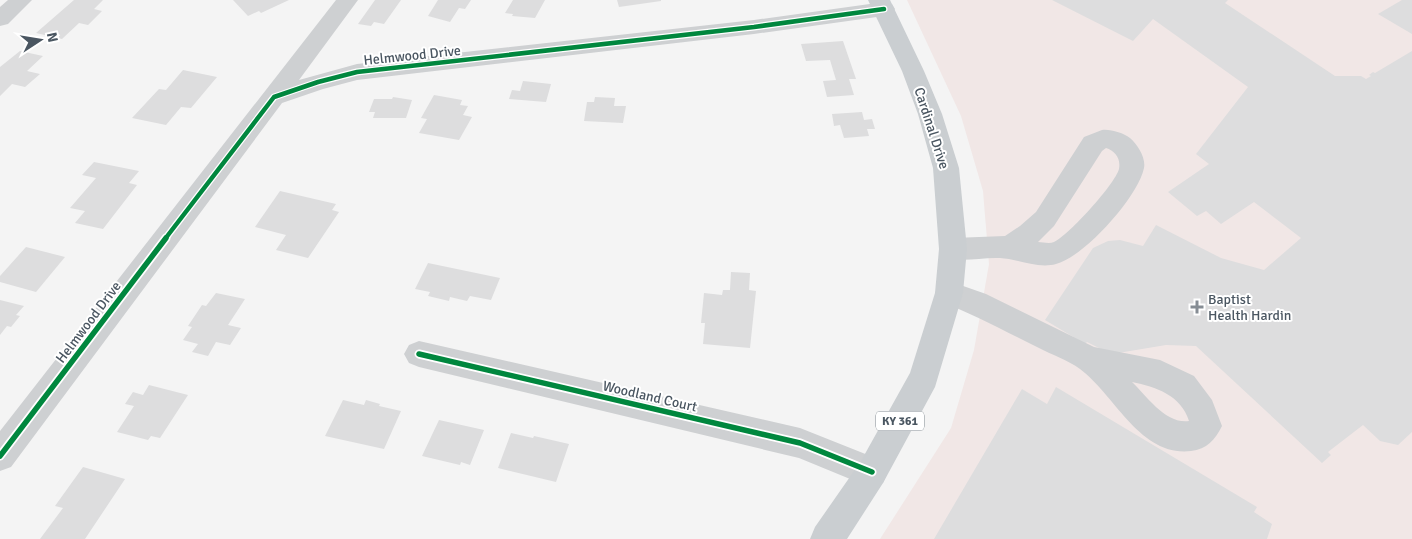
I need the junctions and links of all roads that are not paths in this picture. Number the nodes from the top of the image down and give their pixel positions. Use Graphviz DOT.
graph roads {
  1 [pos="21,0"];
  2 [pos="347,0"];
  3 [pos="882,4"];
  4 [pos="0,18"];
  5 [pos="274,97"];
  6 [pos="1009,248"];
  7 [pos="953,249"];
  8 [pos="949,293"];
  9 [pos="419,354"];
  10 [pos="1090,359"];
  11 [pos="0,456"];
  12 [pos="872,472"];
  13 [pos="828,539"];
  1 -- 4 [label="street"];
  2 -- 5 [label="street"];
  3 -- 5 [label="street, Helmwood Drive"];
  3 -- 7 [label="main road, Cardinal Drive"];
  5 -- 11 [label="street, Helmwood Drive"];
  6 -- 6 [label="street"];
  6 -- 7 [label="street"];
  7 -- 8 [label="main road, Cardinal Drive"];
  8 -- 10 [label="street"];
  8 -- 12 [label="main road, KY 361"];
  9 -- 12 [label="street, Woodland Court"];
  12 -- 13 [label="main road, KY 361"];
}
